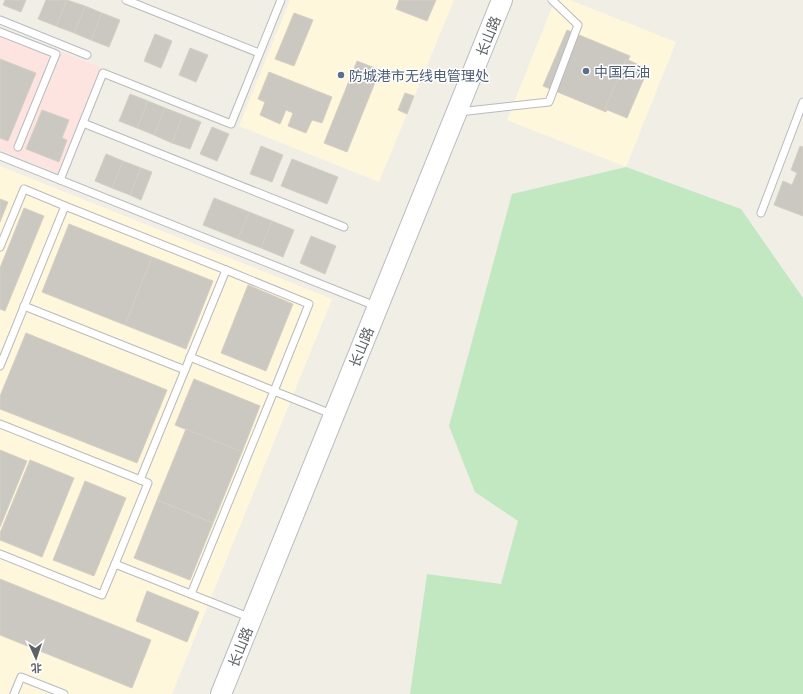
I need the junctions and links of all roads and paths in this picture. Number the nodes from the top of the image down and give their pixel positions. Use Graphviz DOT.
graph roads {
  1 [pos="126,0"];
  2 [pos="281,0"];
  3 [pos="502,0"];
  4 [pos="552,0"];
  5 [pos="0,20"];
  6 [pos="0,32"];
  7 [pos="259,53"];
  8 [pos="87,55"];
  9 [pos="803,102"];
  10 [pos="801,111"];
  11 [pos="456,112"];
  12 [pos="83,123"];
  13 [pos="18,148"];
  14 [pos="0,156"];
  15 [pos="60,180"];
  16 [pos="65,206"];
  17 [pos="761,213"];
  18 [pos="344,227"];
  19 [pos="0,247"];
  20 [pos="226,270"];
  21 [pos="24,306"];
  22 [pos="378,307"];
  23 [pos="190,357"];
  24 [pos="0,366"];
  25 [pos="185,370"];
  26 [pos="274,391"];
  27 [pos="334,415"];
  28 [pos="0,424"];
  29 [pos="140,480"];
  30 [pos="0,554"];
  31 [pos="115,564"];
  32 [pos="191,594"];
  33 [pos="251,618"];
  34 [pos="14,694"];
  35 [pos="64,694"];
  36 [pos="221,694"];
  1 -- 7 [label="lane"];
  2 -- 7 [label="lane"];
  3 -- 11 [label="street, 长山路"];
  4 -- 11 [label="lane"];
  5 -- 8 [label="lane"];
  6 -- 13 [label="lane"];
  7 -- 12 [label="lane"];
  9 -- 10 [label="lane"];
  10 -- 17 [label="lane"];
  11 -- 22 [label="street, 长山路"];
  12 -- 15 [label="lane"];
  12 -- 18 [label="lane"];
  14 -- 15 [label="lane"];
  15 -- 22 [label="lane"];
  16 -- 19 [label="lane"];
  16 -- 20 [label="lane"];
  16 -- 21 [label="lane"];
  20 -- 23 [label="lane"];
  20 -- 26 [label="lane"];
  21 -- 24 [label="lane"];
  21 -- 25 [label="lane"];
  22 -- 27 [label="street, 长山路"];
  23 -- 25 [label="lane"];
  23 -- 26 [label="lane"];
  25 -- 29 [label="lane"];
  26 -- 27 [label="lane"];
  26 -- 32 [label="lane"];
  27 -- 33 [label="street, 长山路"];
  28 -- 29 [label="lane"];
  29 -- 31 [label="lane"];
  30 -- 31 [label="lane"];
  31 -- 32 [label="lane"];
  32 -- 33 [label="lane"];
  33 -- 36 [label="street, 长山路"];
  34 -- 35 [label="lane"];
}
